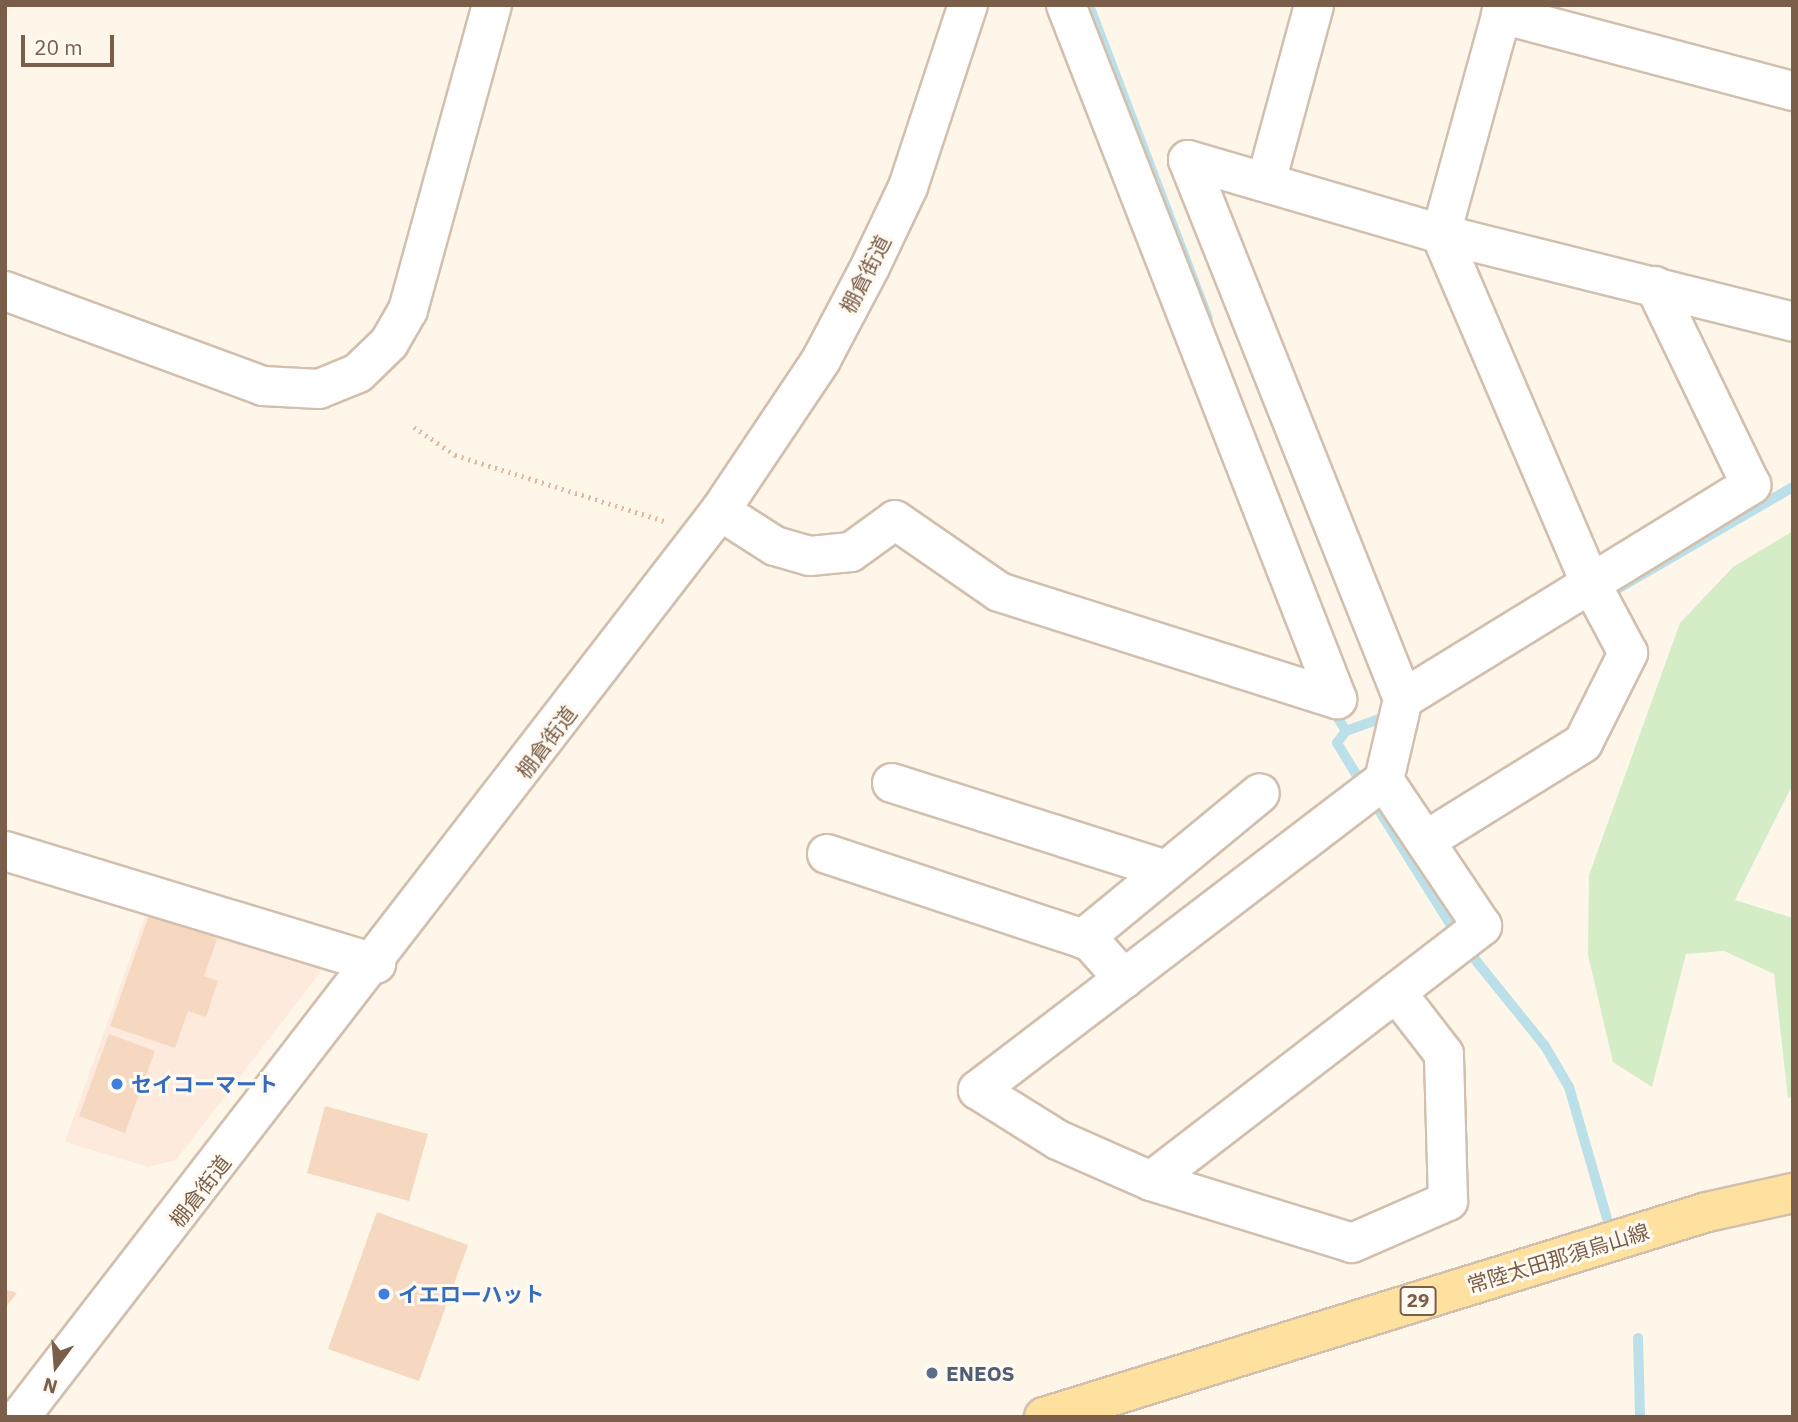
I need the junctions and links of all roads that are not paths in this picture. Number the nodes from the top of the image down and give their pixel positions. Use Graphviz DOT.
graph roads {
  1 [pos="492,5"];
  2 [pos="968,5"];
  3 [pos="1066,5"];
  4 [pos="1314,5"];
  5 [pos="1503,9"];
  6 [pos="1793,91"];
  7 [pos="1266,182"];
  8 [pos="1441,234"];
  9 [pos="1656,286"];
  10 [pos="5,291"];
  11 [pos="1793,321"];
  12 [pos="712,522"];
  13 [pos="1589,580"];
  14 [pos="1403,699"];
  15 [pos="1384,780"];
  16 [pos="892,783"];
  17 [pos="1261,793"];
  18 [pos="1425,841"];
  19 [pos="5,851"];
  20 [pos="827,855"];
  21 [pos="1167,870"];
  22 [pos="1083,939"];
  23 [pos="376,964"];
  24 [pos="1124,979"];
  25 [pos="1396,992"];
  26 [pos="1152,1181"];
  27 [pos="1793,1193"];
  28 [pos="20,1417"];
  29 [pos="1044,1417"];
  1 -- 10 [label="street"];
  2 -- 12 [label="street, 棚倉街道"];
  3 -- 12 [label="street"];
  4 -- 7 [label="street"];
  5 -- 6 [label="street"];
  5 -- 8 [label="street"];
  7 -- 8 [label="street"];
  7 -- 14 [label="street"];
  8 -- 9 [label="street"];
  8 -- 13 [label="street"];
  9 -- 11 [label="street"];
  9 -- 13 [label="street"];
  12 -- 23 [label="street, 棚倉街道"];
  13 -- 14 [label="street"];
  13 -- 18 [label="street"];
  14 -- 15 [label="street"];
  15 -- 18 [label="street"];
  15 -- 24 [label="street"];
  16 -- 21 [label="street"];
  17 -- 21 [label="street"];
  18 -- 25 [label="street"];
  19 -- 23 [label="street"];
  20 -- 22 [label="street"];
  21 -- 22 [label="street"];
  22 -- 24 [label="street"];
  23 -- 28 [label="street, 棚倉街道"];
  24 -- 26 [label="street"];
  25 -- 26 [label="street"];
  25 -- 26 [label="street"];
  27 -- 29 [label="main road, 常陸太田那須烏山線 / 29"];
}
